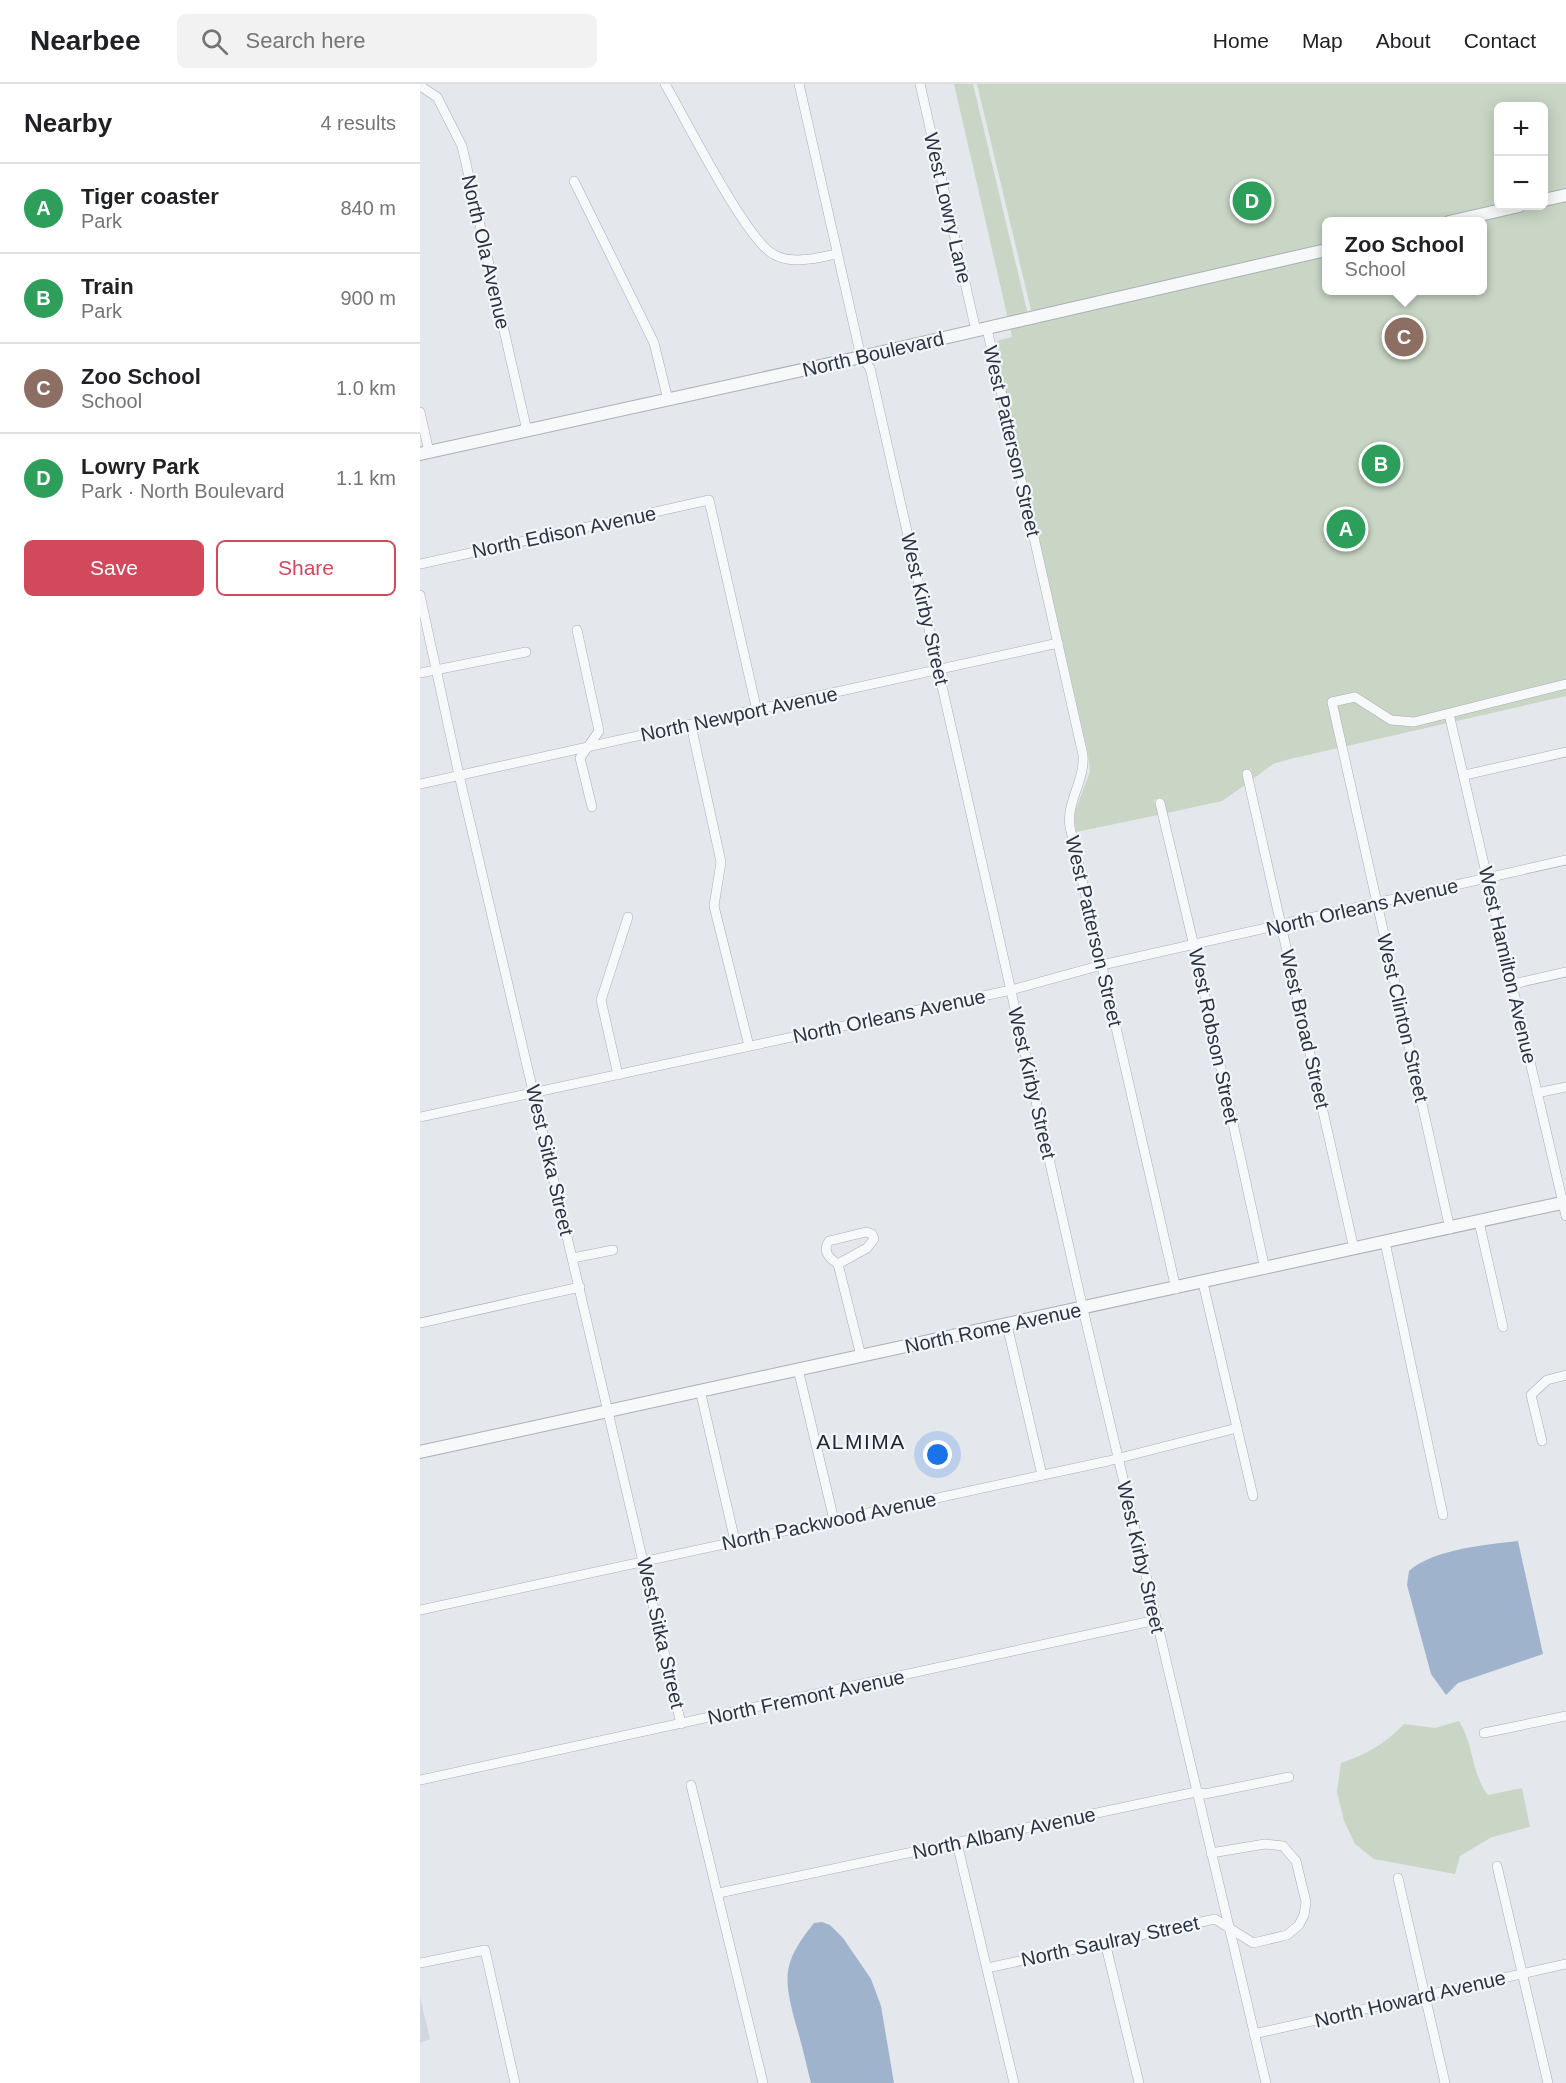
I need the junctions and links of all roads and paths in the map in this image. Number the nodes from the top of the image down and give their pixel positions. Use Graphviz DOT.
graph roads {
  1 [pos="665,84"];
  2 [pos="799,84"];
  3 [pos="920,84"];
  4 [pos="420,86"];
  5 [pos="574,181"];
  6 [pos="1566,195"];
  7 [pos="1548,199"];
  8 [pos="1502,210"];
  9 [pos="1471,217"];
  10 [pos="1322,251"];
  11 [pos="836,254"];
  12 [pos="981,330"];
  13 [pos="861,357"];
  14 [pos="668,400"];
  15 [pos="420,412"];
  16 [pos="527,431"];
  17 [pos="425,453"];
  18 [pos="420,564"];
  19 [pos="420,595"];
  20 [pos="577,630"];
  21 [pos="1058,643"];
  22 [pos="526,652"];
  23 [pos="436,670"];
  24 [pos="939,670"];
  25 [pos="420,673"];
  26 [pos="1566,684"];
  27 [pos="757,711"];
  28 [pos="1449,714"];
  29 [pos="691,725"];
  30 [pos="585,748"];
  31 [pos="1566,752"];
  32 [pos="1247,774"];
  33 [pos="459,775"];
  34 [pos="1465,775"];
  35 [pos="420,784"];
  36 [pos="1160,803"];
  37 [pos="592,807"];
  38 [pos="1566,860"];
  39 [pos="1488,877"];
  40 [pos="1377,904"];
  41 [pos="628,917"];
  42 [pos="1282,926"];
  43 [pos="1194,946"];
  44 [pos="1102,965"];
  45 [pos="1566,972"];
  46 [pos="1513,984"];
  47 [pos="1011,990"];
  48 [pos="749,1046"];
  49 [pos="618,1075"];
  50 [pos="1566,1087"];
  51 [pos="534,1093"];
  52 [pos="1537,1093"];
  53 [pos="420,1117"];
  54 [pos="1564,1203"];
  55 [pos="1566,1216"];
  56 [pos="1479,1222"];
  57 [pos="1450,1229"];
  58 [pos="1385,1242"];
  59 [pos="1354,1249"];
  60 [pos="613,1250"];
  61 [pos="573,1258"];
  62 [pos="838,1264"];
  63 [pos="1264,1269"];
  64 [pos="1203,1283"];
  65 [pos="580,1287"];
  66 [pos="1176,1289"];
  67 [pos="1083,1309"];
  68 [pos="420,1323"];
  69 [pos="1007,1325"];
  70 [pos="1503,1327"];
  71 [pos="861,1356"];
  72 [pos="798,1369"];
  73 [pos="1566,1375"];
  74 [pos="700,1390"];
  75 [pos="610,1410"];
  76 [pos="1237,1428"];
  77 [pos="1542,1442"];
  78 [pos="420,1452"];
  79 [pos="1118,1458"];
  80 [pos="1042,1475"];
  81 [pos="1253,1496"];
  82 [pos="1443,1515"];
  83 [pos="834,1520"];
  84 [pos="735,1541"];
  85 [pos="645,1561"];
  86 [pos="420,1610"];
  87 [pos="1156,1620"];
  88 [pos="1565,1719"];
  89 [pos="681,1724"];
  90 [pos="1484,1733"];
  91 [pos="1289,1777"];
  92 [pos="420,1780"];
  93 [pos="691,1785"];
  94 [pos="1196,1792"];
  95 [pos="957,1843"];
  96 [pos="1211,1853"];
  97 [pos="1497,1866"];
  98 [pos="1398,1878"];
  99 [pos="718,1893"];
  100 [pos="1231,1929"];
  101 [pos="1105,1942"];
  102 [pos="420,1963"];
  103 [pos="1566,1964"];
  104 [pos="987,1968"];
  105 [pos="1522,1974"];
  106 [pos="1425,1996"];
  107 [pos="1254,2034"];
  108 [pos="515,2083"];
  109 [pos="763,2083"];
  110 [pos="1014,2083"];
  111 [pos="1139,2083"];
  112 [pos="1266,2083"];
  113 [pos="1445,2083"];
  114 [pos="1548,2083"];
  1 -- 11 [label="street"];
  2 -- 11 [label="street, West Kirby Street"];
  3 -- 12 [label="street, West Lowry Lane"];
  4 -- 16 [label="street, North Ola Avenue"];
  5 -- 14 [label="street"];
  6 -- 7 [label="street"];
  8 -- 9 [label="street"];
  10 -- 12 [label="street, North Boulevard"];
  11 -- 13 [label="street, West Kirby Street"];
  12 -- 13 [label="street, North Boulevard"];
  12 -- 21 [label="street, West Patterson Street"];
  13 -- 14 [label="street, North Boulevard"];
  13 -- 24 [label="street, West Kirby Street"];
  14 -- 16 [label="street, North Boulevard"];
  15 -- 17 [label="street"];
  16 -- 17 [label="street, North Boulevard"];
  18 -- 27 [label="street, North Edison Avenue"];
  19 -- 23 [label="street, West Sitka Street"];
  20 -- 30 [label="street"];
  21 -- 24 [label="street, North Newport Avenue"];
  21 -- 44 [label="street, West Patterson Street"];
  22 -- 23 [label="street"];
  23 -- 25 [label="street"];
  23 -- 33 [label="street, West Sitka Street"];
  24 -- 27 [label="street, North Newport Avenue"];
  24 -- 47 [label="street, West Kirby Street"];
  26 -- 28 [label="street"];
  27 -- 29 [label="street, North Newport Avenue"];
  28 -- 34 [label="street, West Hamilton Avenue"];
  28 -- 40 [label="street, West Clinton Street"];
  29 -- 30 [label="street, North Newport Avenue"];
  29 -- 48 [label="street"];
  30 -- 33 [label="street, North Newport Avenue"];
  30 -- 37 [label="street"];
  31 -- 34 [label="street"];
  32 -- 42 [label="street, West Broad Street"];
  33 -- 35 [label="street, North Newport Avenue"];
  33 -- 51 [label="street, West Sitka Street"];
  34 -- 39 [label="street, West Hamilton Avenue"];
  36 -- 43 [label="street, West Robson Street"];
  38 -- 39 [label="street, North Orleans Avenue"];
  39 -- 40 [label="street, North Orleans Avenue"];
  39 -- 46 [label="street, West Hamilton Avenue"];
  40 -- 42 [label="street, North Orleans Avenue"];
  40 -- 57 [label="street, West Clinton Street"];
  41 -- 49 [label="street"];
  42 -- 43 [label="street, North Orleans Avenue"];
  42 -- 59 [label="street, West Broad Street"];
  43 -- 44 [label="street, North Orleans Avenue"];
  43 -- 63 [label="street, West Robson Street"];
  44 -- 47 [label="street, North Orleans Avenue"];
  44 -- 66 [label="street, West Patterson Street"];
  45 -- 46 [label="street"];
  46 -- 52 [label="street, West Hamilton Avenue"];
  47 -- 48 [label="street, North Orleans Avenue"];
  47 -- 67 [label="street, West Kirby Street"];
  48 -- 49 [label="street, North Orleans Avenue"];
  49 -- 51 [label="street, North Orleans Avenue"];
  50 -- 52 [label="street"];
  51 -- 53 [label="street, North Orleans Avenue"];
  51 -- 61 [label="street, West Sitka Street"];
  52 -- 54 [label="street, West Hamilton Avenue"];
  54 -- 55 [label="street, West Hamilton Avenue"];
  54 -- 56 [label="street, North Rome Avenue"];
  56 -- 57 [label="street, North Rome Avenue"];
  56 -- 70 [label="street"];
  57 -- 58 [label="street, North Rome Avenue"];
  58 -- 59 [label="street, North Rome Avenue"];
  58 -- 82 [label="street"];
  59 -- 63 [label="street, North Rome Avenue"];
  60 -- 61 [label="street"];
  61 -- 65 [label="street, West Sitka Street"];
  62 -- 62 [label="street"];
  62 -- 71 [label="street"];
  63 -- 64 [label="street, North Rome Avenue"];
  64 -- 66 [label="street, North Rome Avenue"];
  64 -- 76 [label="street"];
  65 -- 68 [label="street"];
  65 -- 75 [label="street, West Sitka Street"];
  66 -- 67 [label="street, North Rome Avenue"];
  67 -- 69 [label="street, North Rome Avenue"];
  67 -- 79 [label="street, West Kirby Street"];
  69 -- 71 [label="street, North Rome Avenue"];
  69 -- 80 [label="street"];
  71 -- 72 [label="street, North Rome Avenue"];
  72 -- 74 [label="street, North Rome Avenue"];
  72 -- 83 [label="street"];
  73 -- 77 [label="street"];
  74 -- 75 [label="street, North Rome Avenue"];
  74 -- 84 [label="street"];
  75 -- 78 [label="street, North Rome Avenue"];
  75 -- 85 [label="street, West Sitka Street"];
  76 -- 79 [label="street, North Packwood Avenue"];
  76 -- 81 [label="street"];
  79 -- 80 [label="street, North Packwood Avenue"];
  79 -- 87 [label="street, West Kirby Street"];
  80 -- 83 [label="street, North Packwood Avenue"];
  83 -- 84 [label="street, North Packwood Avenue"];
  84 -- 85 [label="street, North Packwood Avenue"];
  85 -- 86 [label="street, North Packwood Avenue"];
  85 -- 89 [label="street, West Sitka Street"];
  87 -- 89 [label="street, North Fremont Avenue"];
  87 -- 94 [label="street, West Kirby Street"];
  88 -- 90 [label="street"];
  89 -- 92 [label="street, North Fremont Avenue"];
  91 -- 94 [label="street, North Albany Avenue"];
  93 -- 99 [label="street"];
  94 -- 95 [label="street, North Albany Avenue"];
  94 -- 96 [label="street, West Kirby Street"];
  95 -- 99 [label="street, North Albany Avenue"];
  95 -- 104 [label="street"];
  96 -- 100 [label="street, West Kirby Street"];
  96 -- 100 [label="street"];
  97 -- 105 [label="street"];
  98 -- 106 [label="street"];
  99 -- 109 [label="street"];
  100 -- 101 [label="street, North Saulray Street"];
  100 -- 107 [label="street, West Kirby Street"];
  101 -- 104 [label="street, North Saulray Street"];
  101 -- 111 [label="street"];
  102 -- 108 [label="street"];
  103 -- 105 [label="street, North Howard Avenue"];
  104 -- 110 [label="street"];
  105 -- 106 [label="street, North Howard Avenue"];
  105 -- 114 [label="street"];
  106 -- 107 [label="street, North Howard Avenue"];
  106 -- 113 [label="street"];
  107 -- 112 [label="street, West Kirby Street"];
}
